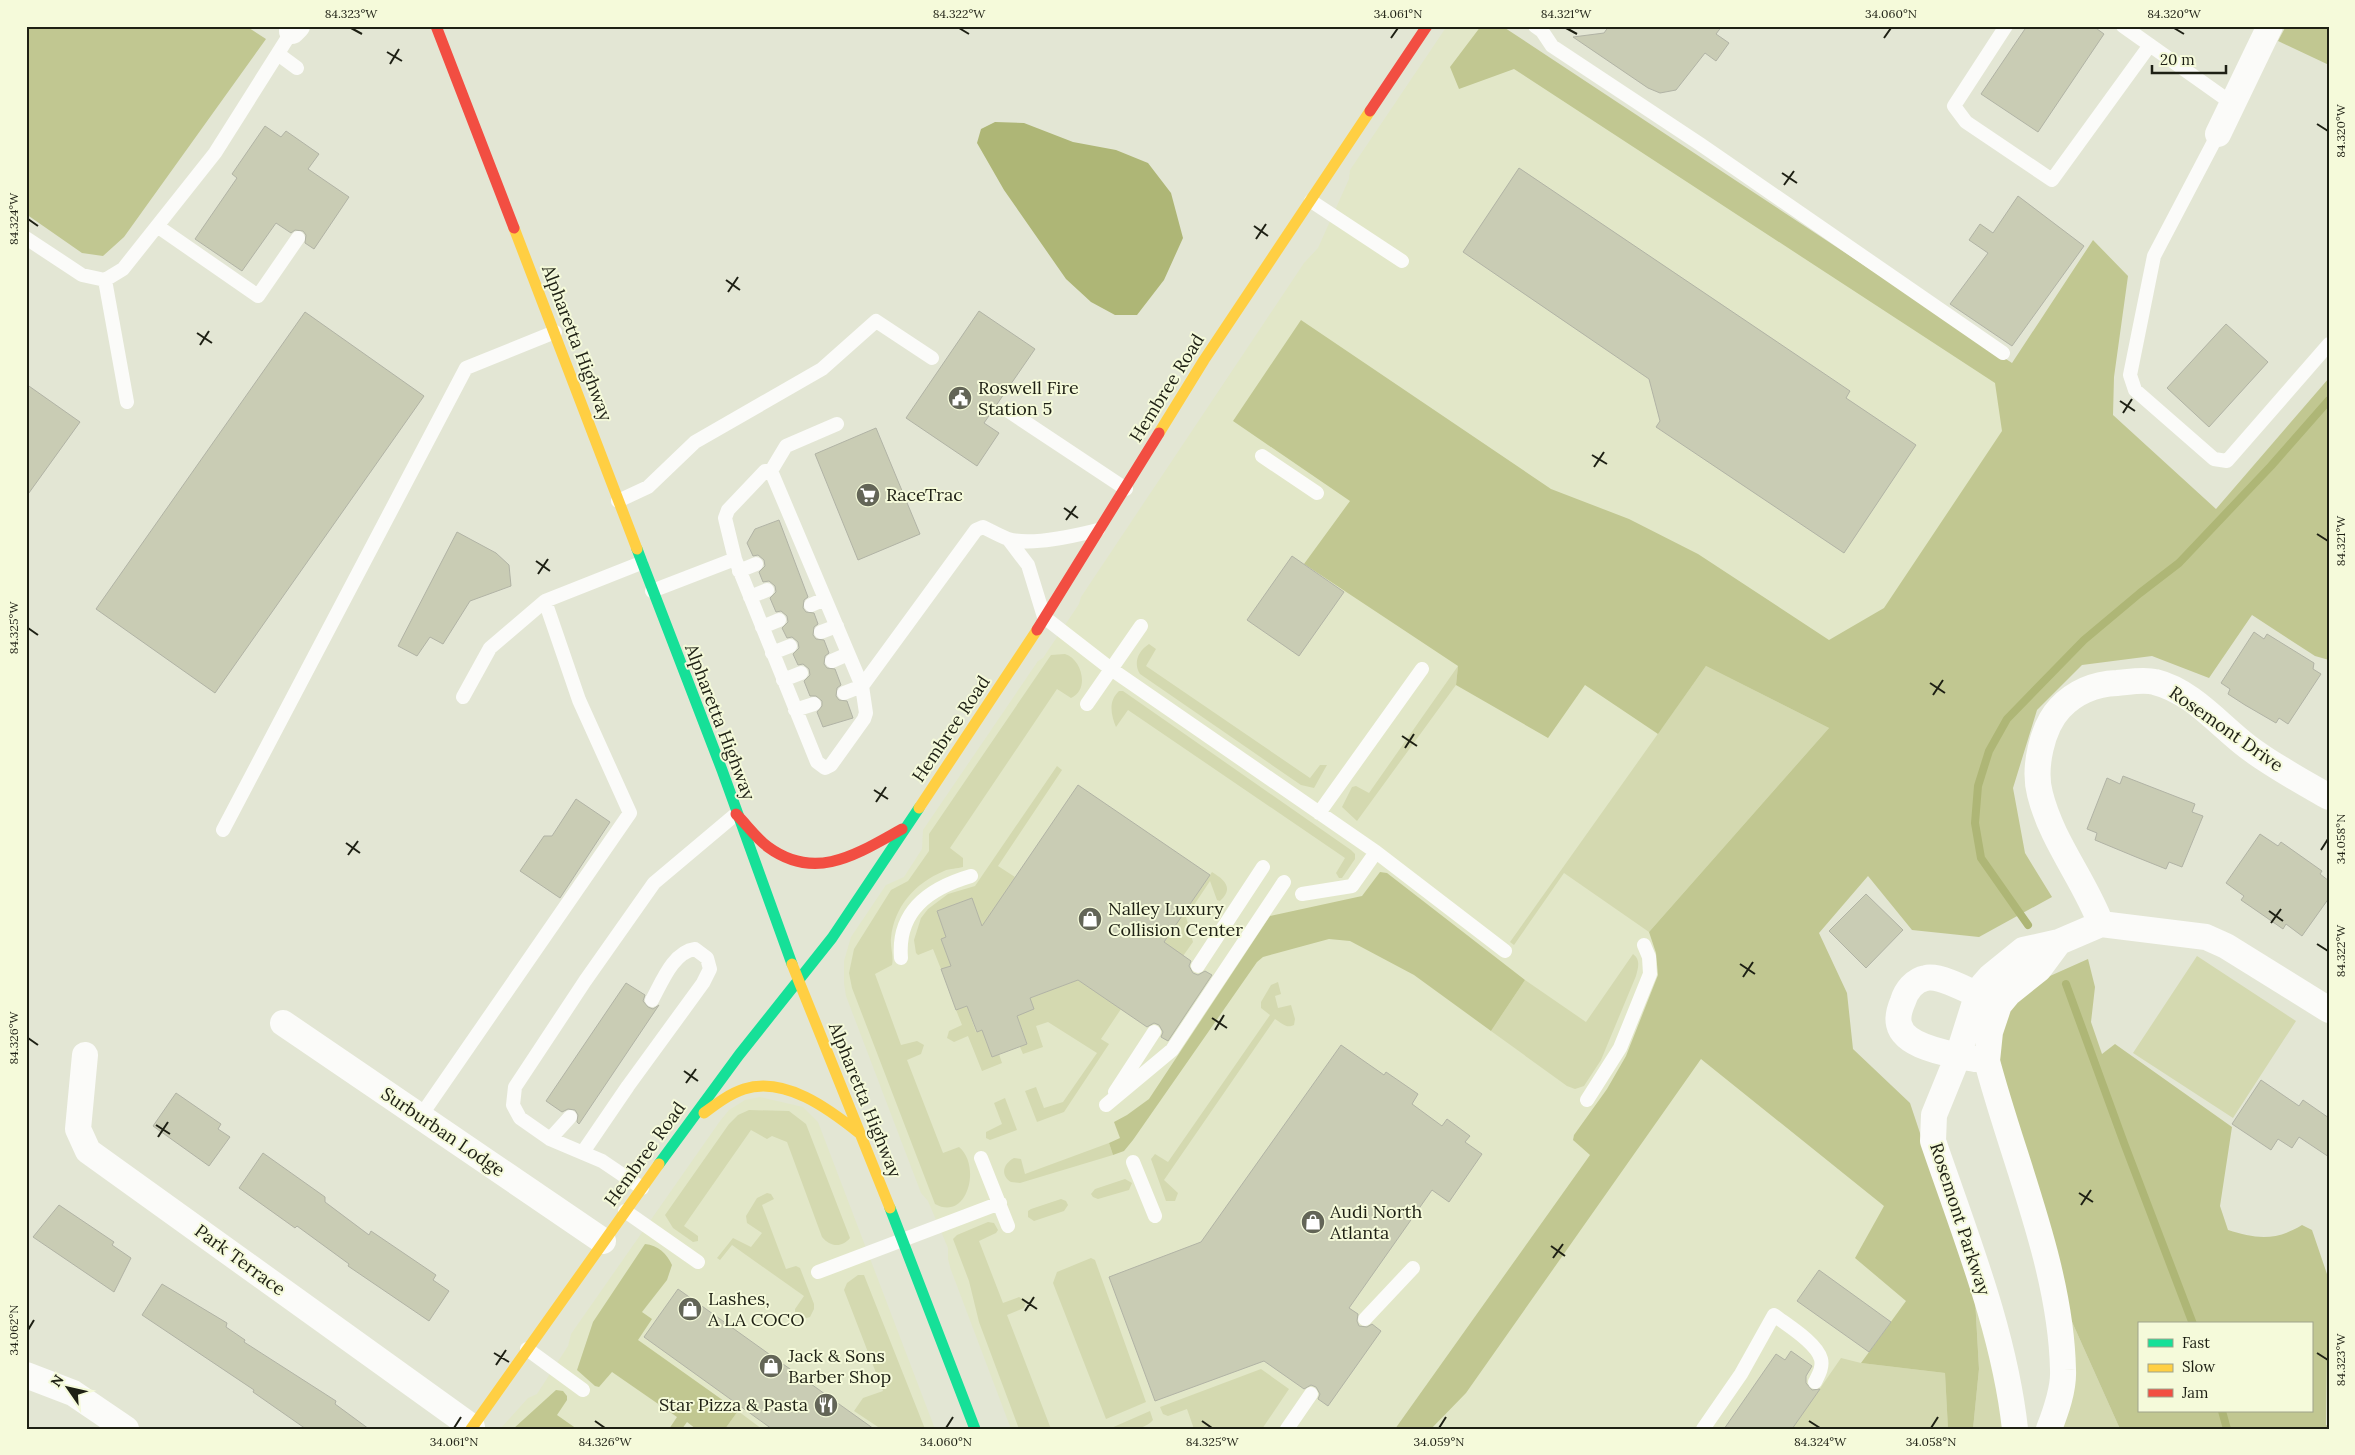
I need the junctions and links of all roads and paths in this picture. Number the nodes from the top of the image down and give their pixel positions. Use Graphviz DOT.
graph roads {
  1 [pos="436,26"];
  2 [pos="1427,26"];
  3 [pos="1536,26"];
  4 [pos="2006,26"];
  5 [pos="2123,26"];
  6 [pos="2270,26"];
  7 [pos="294,28"];
  8 [pos="2150,45"];
  9 [pos="278,54"];
  10 [pos="297,68"];
  11 [pos="2233,104"];
  12 [pos="2218,134"];
  13 [pos="1311,201"];
  14 [pos="157,226"];
  15 [pos="26,238"];
  16 [pos="298,238"];
  17 [pos="1402,261"];
  18 [pos="105,280"];
  19 [pos="555,332"];
  20 [pos="2329,344"];
  21 [pos="2003,353"];
  22 [pos="932,358"];
  23 [pos="127,402"];
  24 [pos="1007,410"];
  25 [pos="837,424"];
  26 [pos="1262,456"];
  27 [pos="771,471"];
  28 [pos="1126,489"];
  29 [pos="1317,493"];
  30 [pos="618,502"];
  31 [pos="1101,529"];
  32 [pos="1009,540"];
  33 [pos="641,563"];
  34 [pos="756,564"];
  35 [pos="737,565"];
  36 [pos="813,570"];
  37 [pos="800,575"];
  38 [pos="767,590"];
  39 [pos="652,592"];
  40 [pos="750,597"];
  41 [pos="825,599"];
  42 [pos="545,601"];
  43 [pos="811,605"];
  44 [pos="1044,617"];
  45 [pos="779,620"];
  46 [pos="837,626"];
  47 [pos="1141,626"];
  48 [pos="762,627"];
  49 [pos="821,632"];
  50 [pos="790,646"];
  51 [pos="772,653"];
  52 [pos="848,654"];
  53 [pos="832,661"];
  54 [pos="1111,669"];
  55 [pos="1422,669"];
  56 [pos="801,673"];
  57 [pos="784,680"];
  58 [pos="862,686"];
  59 [pos="844,693"];
  60 [pos="463,697"];
  61 [pos="814,704"];
  62 [pos="1087,704"];
  63 [pos="795,710"];
  64 [pos="2329,797"];
  65 [pos="1319,813"];
  66 [pos="736,814"];
  67 [pos="905,827"];
  68 [pos="222,830"];
  69 [pos="1376,852"];
  70 [pos="1263,867"];
  71 [pos="972,876"];
  72 [pos="1284,882"];
  73 [pos="1302,894"];
  74 [pos="2100,924"];
  75 [pos="1644,945"];
  76 [pos="1505,951"];
  77 [pos="901,958"];
  78 [pos="1198,966"];
  79 [pos="798,981"];
  80 [pos="652,1000"];
  81 [pos="1988,1000"];
  82 [pos="2329,1010"];
  83 [pos="284,1023"];
  84 [pos="1154,1032"];
  85 [pos="85,1055"];
  86 [pos="1958,1056"];
  87 [pos="1987,1061"];
  88 [pos="1587,1100"];
  89 [pos="420,1116"];
  90 [pos="570,1117"];
  91 [pos="687,1127"];
  92 [pos="859,1133"];
  93 [pos="550,1139"];
  94 [pos="583,1152"];
  95 [pos="981,1158"];
  96 [pos="1133,1162"];
  97 [pos="642,1188"];
  98 [pos="1000,1203"];
  99 [pos="625,1211"];
  100 [pos="1154,1216"];
  101 [pos="1008,1226"];
  102 [pos="903,1240"];
  103 [pos="603,1241"];
  104 [pos="698,1262"];
  105 [pos="1413,1268"];
  106 [pos="818,1272"];
  107 [pos="1365,1319"];
  108 [pos="527,1349"];
  109 [pos="26,1375"];
  110 [pos="1815,1382"];
  111 [pos="583,1390"];
  112 [pos="1311,1394"];
  113 [pos="472,1428"];
  114 [pos="126,1429"];
  115 [pos="975,1429"];
  116 [pos="1288,1429"];
  117 [pos="1703,1429"];
  118 [pos="2015,1429"];
  119 [pos="2049,1429"];
  1 -- 19 [label="main road, Alpharetta Highway"];
  2 -- 13 [label="main road, Hembree Road"];
  3 -- 21 [label="lane"];
  4 -- 8 [label="lane"];
  5 -- 8 [label="lane"];
  6 -- 11 [label="street"];
  7 -- 9 [label="lane"];
  8 -- 11 [label="lane"];
  9 -- 10 [label="lane"];
  9 -- 14 [label="lane"];
  11 -- 12 [label="street"];
  12 -- 20 [label="lane"];
  13 -- 17 [label="lane"];
  13 -- 28 [label="main road, Hembree Road"];
  14 -- 16 [label="lane"];
  14 -- 18 [label="lane"];
  15 -- 18 [label="lane"];
  18 -- 23 [label="lane"];
  19 -- 30 [label="main road, Alpharetta Highway"];
  19 -- 68 [label="lane"];
  22 -- 30 [label="lane"];
  24 -- 28 [label="lane"];
  25 -- 27 [label="lane"];
  26 -- 29 [label="lane"];
  27 -- 35 [label="lane"];
  27 -- 36 [label="lane"];
  28 -- 31 [label="main road, Hembree Road"];
  30 -- 33 [label="main road, Alpharetta Highway"];
  31 -- 32 [label="lane"];
  31 -- 44 [label="main road, Hembree Road"];
  32 -- 44 [label="lane"];
  32 -- 58 [label="lane"];
  33 -- 39 [label="main road, Alpharetta Highway"];
  33 -- 42 [label="lane"];
  34 -- 35 [label="lane"];
  35 -- 39 [label="lane"];
  35 -- 40 [label="lane"];
  36 -- 37 [label="lane"];
  36 -- 41 [label="lane"];
  38 -- 40 [label="lane"];
  39 -- 66 [label="main road, Alpharetta Highway"];
  40 -- 48 [label="lane"];
  41 -- 43 [label="lane"];
  41 -- 46 [label="lane"];
  42 -- 60 [label="lane"];
  42 -- 89 [label="lane"];
  44 -- 54 [label="lane"];
  44 -- 67 [label="main road, Hembree Road"];
  45 -- 48 [label="lane"];
  46 -- 49 [label="lane"];
  46 -- 52 [label="lane"];
  47 -- 54 [label="lane"];
  48 -- 51 [label="lane"];
  50 -- 51 [label="lane"];
  51 -- 57 [label="lane"];
  52 -- 53 [label="lane"];
  52 -- 58 [label="lane"];
  54 -- 62 [label="lane"];
  54 -- 65 [label="lane"];
  55 -- 65 [label="lane"];
  56 -- 57 [label="lane"];
  57 -- 63 [label="lane"];
  58 -- 59 [label="lane"];
  58 -- 63 [label="lane"];
  61 -- 63 [label="lane"];
  64 -- 74 [label="street, Rosemont Drive"];
  65 -- 69 [label="lane"];
  66 -- 67 [label="main road"];
  66 -- 79 [label="main road, Alpharetta Highway"];
  66 -- 93 [label="lane"];
  67 -- 79 [label="main road, Hembree Road"];
  69 -- 73 [label="lane"];
  69 -- 76 [label="lane"];
  70 -- 78 [label="lane"];
  71 -- 77 [label="lane"];
  72 -- 84 [label="lane"];
  74 -- 81 [label="street, Rosemont Parkway"];
  74 -- 82 [label="street"];
  75 -- 88 [label="lane"];
  79 -- 91 [label="main road, Hembree Road"];
  79 -- 92 [label="main road, Alpharetta Highway"];
  80 -- 94 [label="lane"];
  81 -- 86 [label="street, Rosemont Parkway"];
  81 -- 86 [label="street"];
  81 -- 87 [label="street, Rosemont Parkway"];
  83 -- 89 [label="street, Surburban Lodge"];
  85 -- 113 [label="street, Park Terrace"];
  86 -- 87 [label="street"];
  86 -- 118 [label="street, Rosemont Parkway"];
  87 -- 119 [label="street, Rosemont Parkway"];
  89 -- 103 [label="street, Surburban Lodge"];
  90 -- 93 [label="lane"];
  91 -- 92 [label="main road"];
  91 -- 97 [label="main road, Hembree Road"];
  92 -- 102 [label="main road, Alpharetta Highway"];
  93 -- 94 [label="lane"];
  94 -- 97 [label="lane"];
  95 -- 98 [label="lane"];
  96 -- 100 [label="lane"];
  97 -- 99 [label="main road, Hembree Road"];
  98 -- 101 [label="lane"];
  98 -- 102 [label="lane"];
  99 -- 103 [label="main road, Hembree Road"];
  99 -- 104 [label="lane"];
  102 -- 106 [label="lane"];
  102 -- 115 [label="main road, Alpharetta Highway"];
  103 -- 108 [label="main road, Hembree Road"];
  105 -- 107 [label="lane"];
  108 -- 111 [label="lane"];
  108 -- 113 [label="main road, Hembree Road"];
  109 -- 114 [label="street"];
  110 -- 117 [label="lane"];
  112 -- 116 [label="lane"];
}
